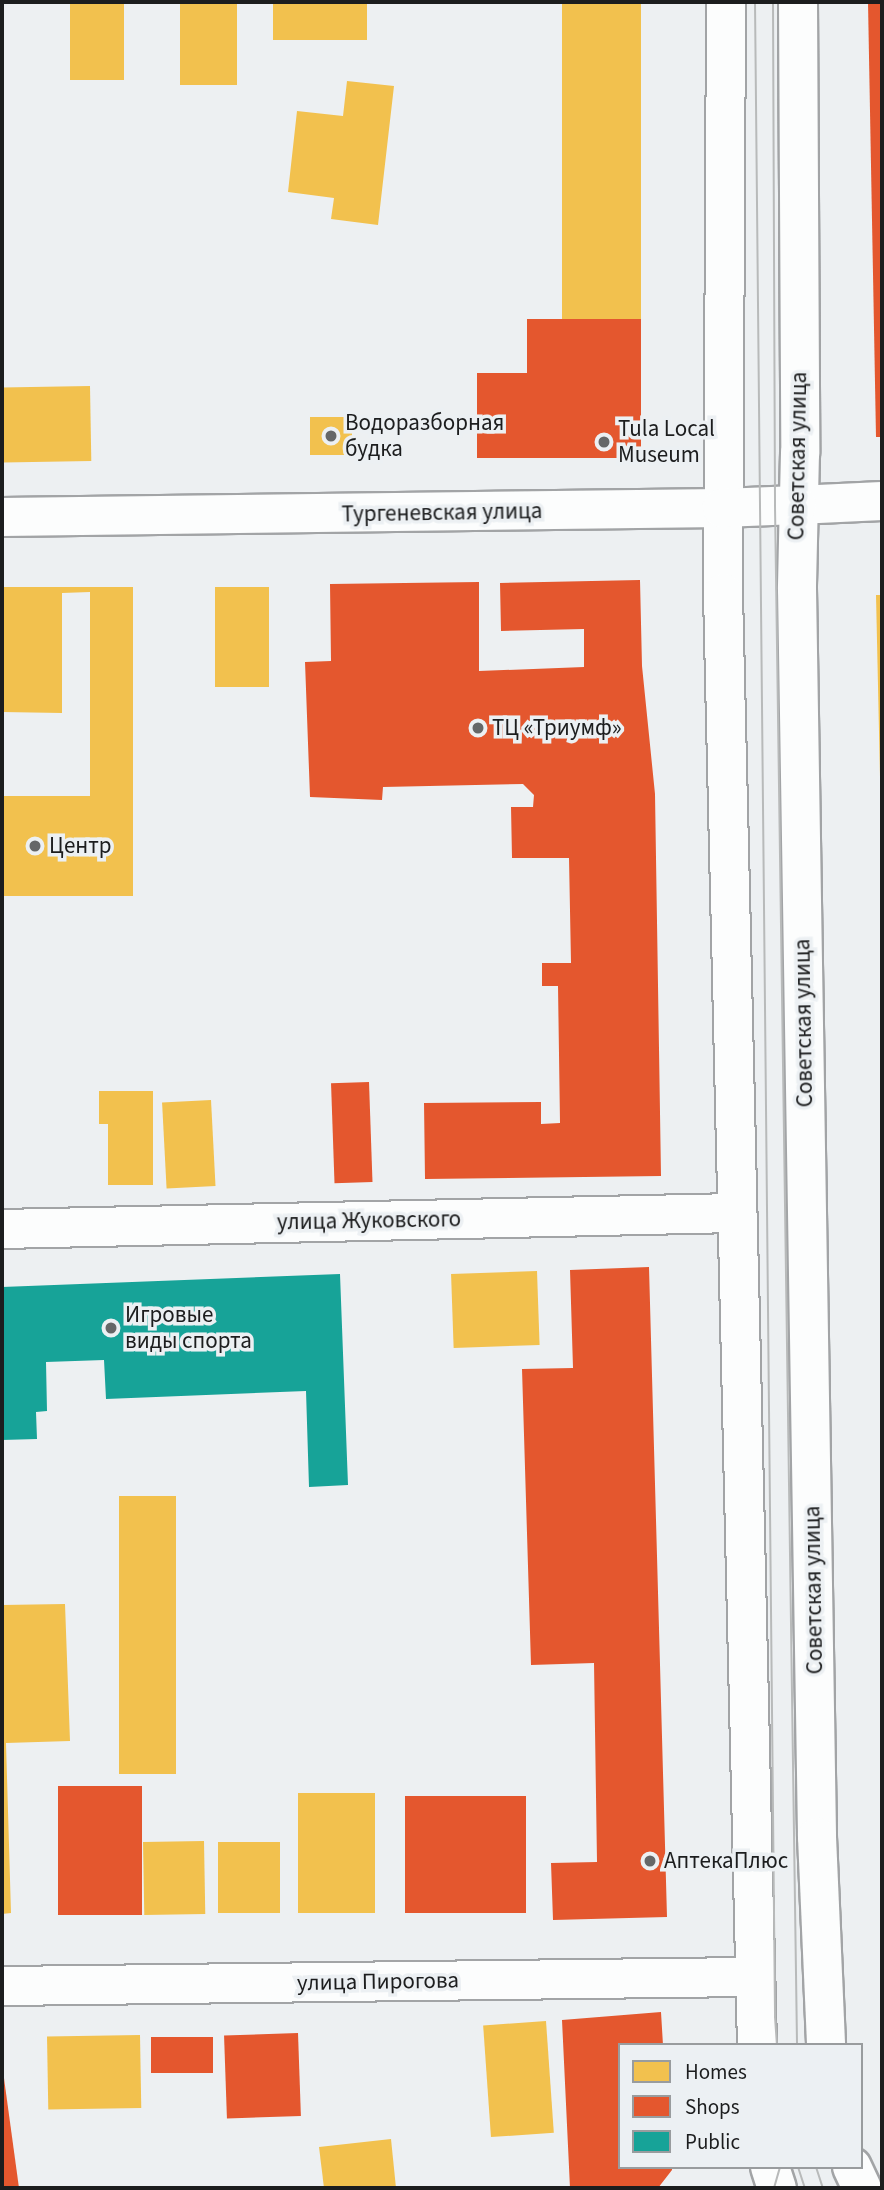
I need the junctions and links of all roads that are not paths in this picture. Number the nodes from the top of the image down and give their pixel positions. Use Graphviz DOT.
graph roads {
  1 [pos="726,2"];
  2 [pos="798,2"];
  3 [pos="882,501"];
  4 [pos="797,505"];
  5 [pos="722,508"];
  6 [pos="2,517"];
  7 [pos="736,1213"];
  8 [pos="2,1230"];
  9 [pos="754,1977"];
  10 [pos="2,1986"];
  11 [pos="757,2043"];
  12 [pos="826,2043"];
  13 [pos="770,2169"];
  14 [pos="776,2188"];
  1 -- 5 [label="main road"];
  2 -- 4 [label="main road, Советская улица"];
  3 -- 4 [label="main road, Тургеневская улица"];
  4 -- 5 [label="main road, Тургеневская улица"];
  4 -- 12 [label="main road, Советская улица"];
  5 -- 6 [label="main road, Тургеневская улица"];
  5 -- 7 [label="main road"];
  7 -- 8 [label="main road, улица Жуковского"];
  7 -- 9 [label="main road"];
  9 -- 10 [label="main road, улица Пирогова"];
  9 -- 11 [label="main road"];
  13 -- 14 [label="main road"];
}
